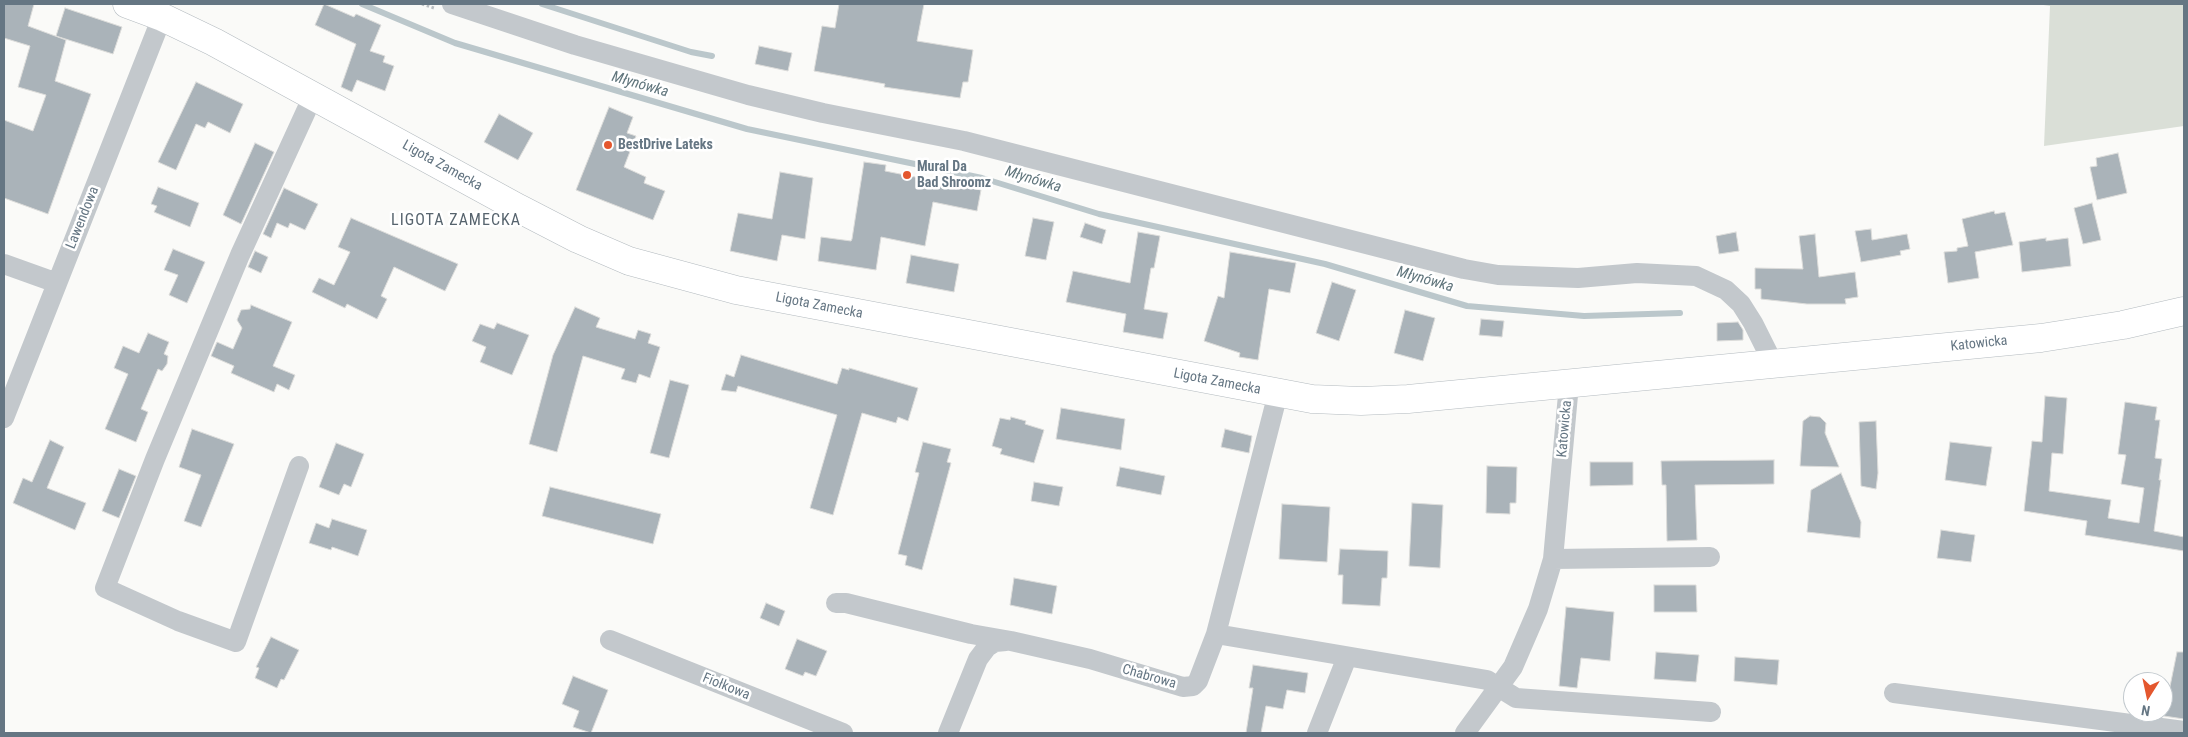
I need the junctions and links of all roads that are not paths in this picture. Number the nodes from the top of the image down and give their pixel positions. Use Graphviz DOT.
graph roads {
  1 [pos="127,4"];
  2 [pos="452,4"];
  3 [pos="162,18"];
  4 [pos="313,96"];
  5 [pos="4,264"];
  6 [pos="57,283"];
  7 [pos="2184,311"];
  8 [pos="1773,364"];
  9 [pos="1569,384"];
  10 [pos="1278,393"];
  11 [pos="4,418"];
  12 [pos="299,466"];
  13 [pos="1710,557"];
  14 [pos="1553,559"];
  15 [pos="836,603"];
  16 [pos="1216,634"];
  17 [pos="610,640"];
  18 [pos="1011,641"];
  19 [pos="1347,657"];
  20 [pos="1499,688"];
  21 [pos="1894,693"];
  22 [pos="1711,712"];
  23 [pos="2184,732"];
  24 [pos="843,733"];
  25 [pos="948,733"];
  26 [pos="1317,733"];
  27 [pos="1465,733"];
  1 -- 3 [label="main road, Ligota Zamecka"];
  2 -- 8 [label="street"];
  3 -- 4 [label="main road, Ligota Zamecka"];
  3 -- 6 [label="street, Lawendowa"];
  4 -- 10 [label="main road, Ligota Zamecka"];
  4 -- 12 [label="street"];
  5 -- 6 [label="street"];
  6 -- 11 [label="street, Lawendowa"];
  7 -- 8 [label="main road, Katowicka"];
  8 -- 9 [label="main road, Katowicka"];
  9 -- 10 [label="main road, Ligota Zamecka"];
  9 -- 14 [label="street, Katowicka"];
  10 -- 16 [label="street, Chabrowa"];
  13 -- 14 [label="street"];
  14 -- 20 [label="street, Katowicka"];
  15 -- 18 [label="street, Chabrowa"];
  16 -- 18 [label="street, Chabrowa"];
  16 -- 19 [label="street"];
  17 -- 24 [label="street, Fiołkowa"];
  18 -- 25 [label="street"];
  19 -- 20 [label="street"];
  19 -- 26 [label="street"];
  20 -- 22 [label="street"];
  20 -- 27 [label="street, Katowicka"];
  21 -- 23 [label="street"];
}
